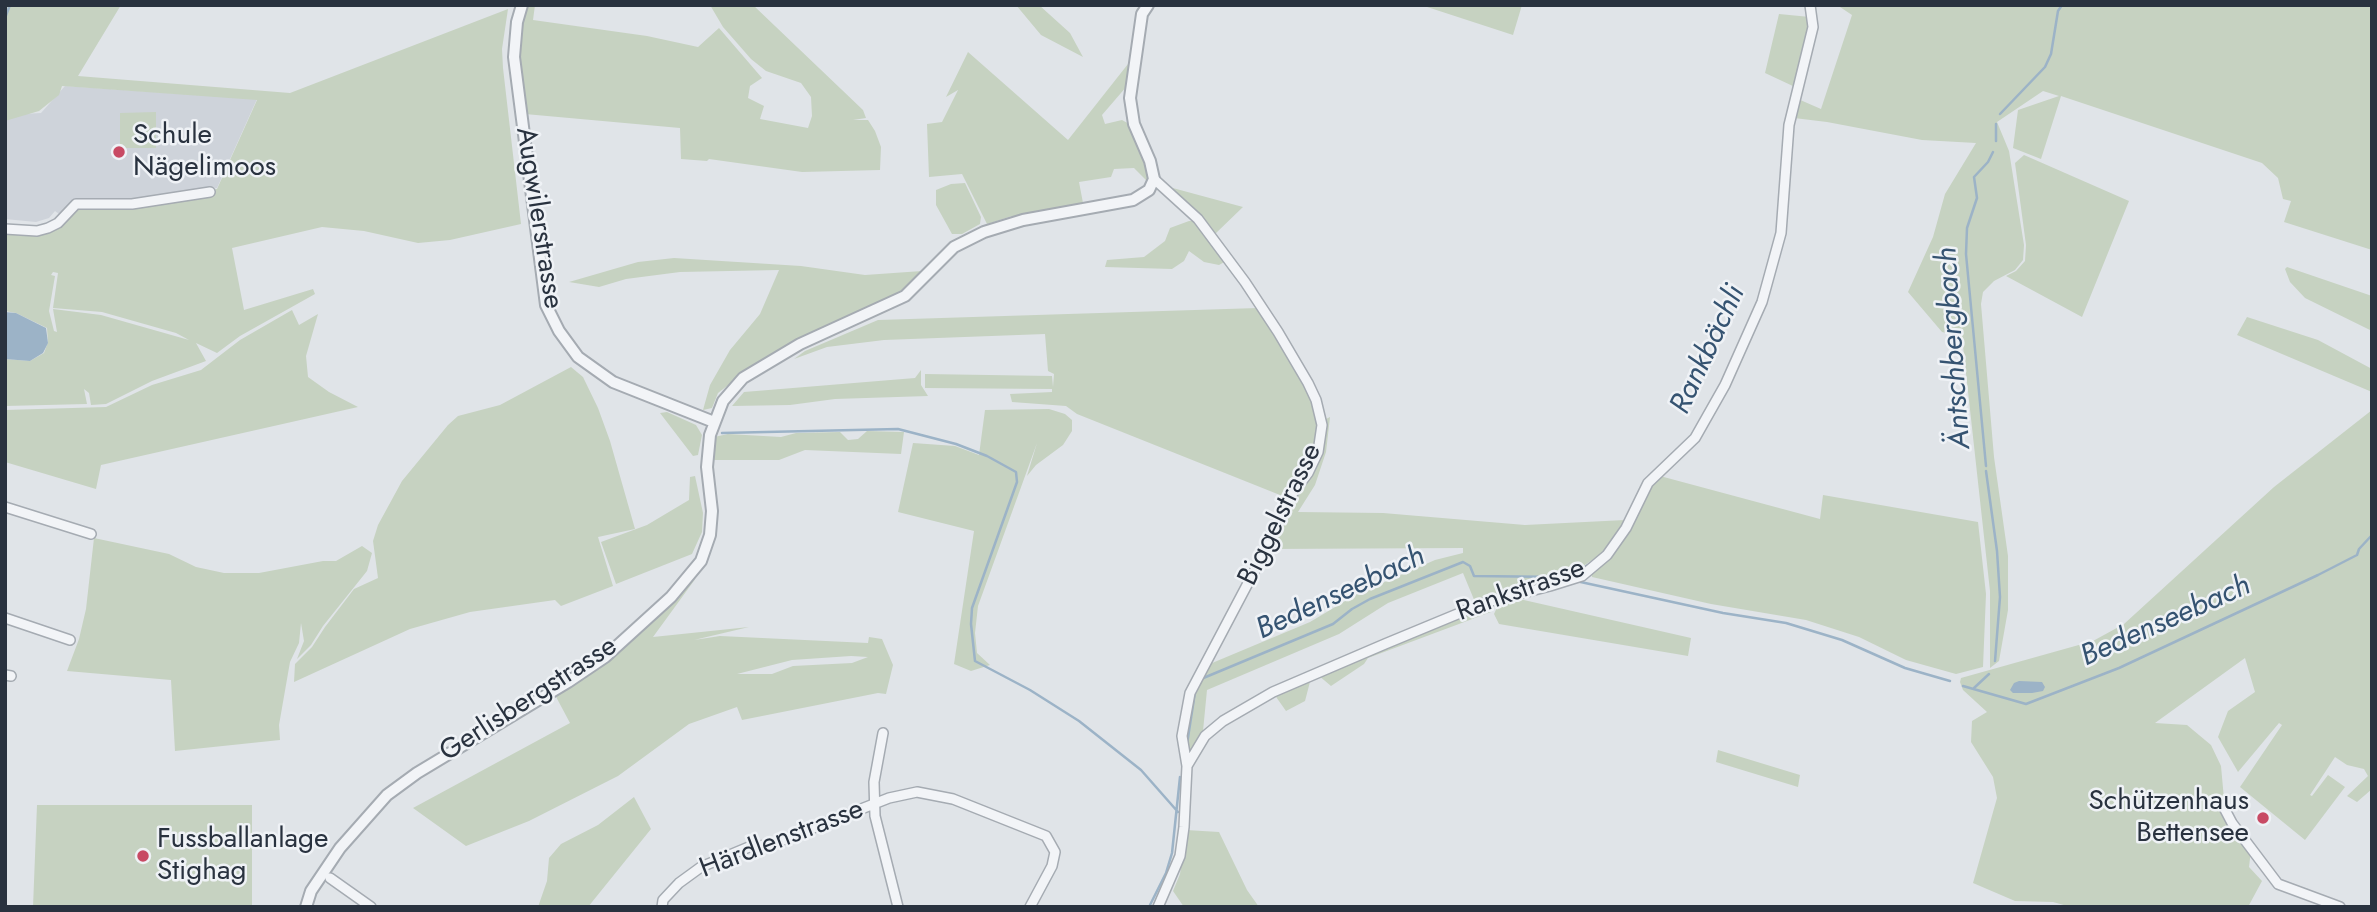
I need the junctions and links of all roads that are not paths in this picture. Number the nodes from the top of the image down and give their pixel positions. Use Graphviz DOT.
graph roads {
  1 [pos="522,5"];
  2 [pos="1147,5"];
  3 [pos="1810,5"];
  4 [pos="1154,179"];
  5 [pos="210,192"];
  6 [pos="5,229"];
  7 [pos="713,422"];
  8 [pos="5,507"];
  9 [pos="91,534"];
  10 [pos="5,618"];
  11 [pos="70,640"];
  12 [pos="883,733"];
  13 [pos="1187,766"];
  14 [pos="874,803"];
  15 [pos="2222,804"];
  16 [pos="330,878"];
  17 [pos="306,907"];
  18 [pos="371,907"];
  19 [pos="662,907"];
  20 [pos="898,907"];
  21 [pos="1030,907"];
  22 [pos="1158,907"];
  23 [pos="2340,907"];
  1 -- 7 [label="street, Augwilerstrasse"];
  2 -- 4 [label="street"];
  3 -- 13 [label="street, Rankstrasse"];
  4 -- 7 [label="street, Gerlisbergstrasse"];
  4 -- 13 [label="street, Biggelstrasse"];
  5 -- 6 [label="street"];
  7 -- 17 [label="street, Gerlisbergstrasse"];
  8 -- 9 [label="street"];
  10 -- 11 [label="street"];
  12 -- 14 [label="street"];
  13 -- 22 [label="street, Rankstrasse"];
  14 -- 19 [label="street, Härdlenstrasse"];
  14 -- 20 [label="street"];
  14 -- 21 [label="street, Härdlenstrasse"];
  15 -- 23 [label="street"];
  16 -- 18 [label="street"];
}
